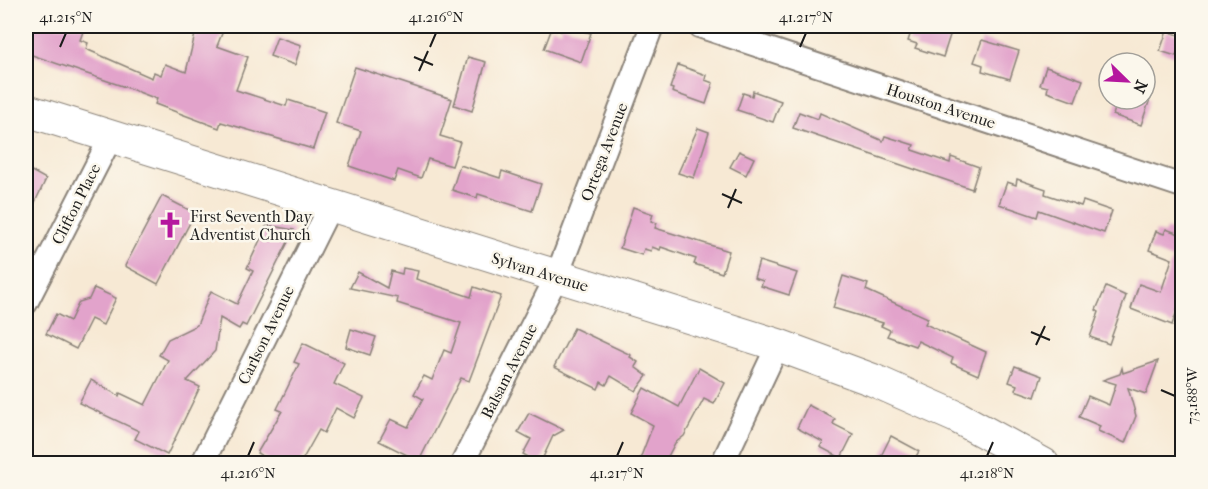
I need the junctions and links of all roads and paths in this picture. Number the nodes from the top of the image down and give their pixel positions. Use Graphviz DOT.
graph roads {
  1 [pos="652,26"];
  2 [pos="699,26"];
  3 [pos="26,110"];
  4 [pos="111,137"];
  5 [pos="1182,186"];
  6 [pos="330,207"];
  7 [pos="556,278"];
  8 [pos="26,303"];
  9 [pos="778,345"];
  10 [pos="202,464"];
  11 [pos="462,464"];
  12 [pos="722,464"];
  13 [pos="1043,464"];
  1 -- 7 [label="street, Ortega Avenue"];
  2 -- 5 [label="street, Houston Avenue"];
  3 -- 4 [label="street, Sylvan Avenue"];
  4 -- 6 [label="street, Sylvan Avenue"];
  4 -- 8 [label="street, Clifton Place"];
  6 -- 7 [label="street, Sylvan Avenue"];
  6 -- 10 [label="street, Carlson Avenue"];
  7 -- 9 [label="street, Sylvan Avenue"];
  7 -- 11 [label="street, Balsam Avenue"];
  9 -- 12 [label="street"];
  9 -- 13 [label="street, Sylvan Avenue"];
}
